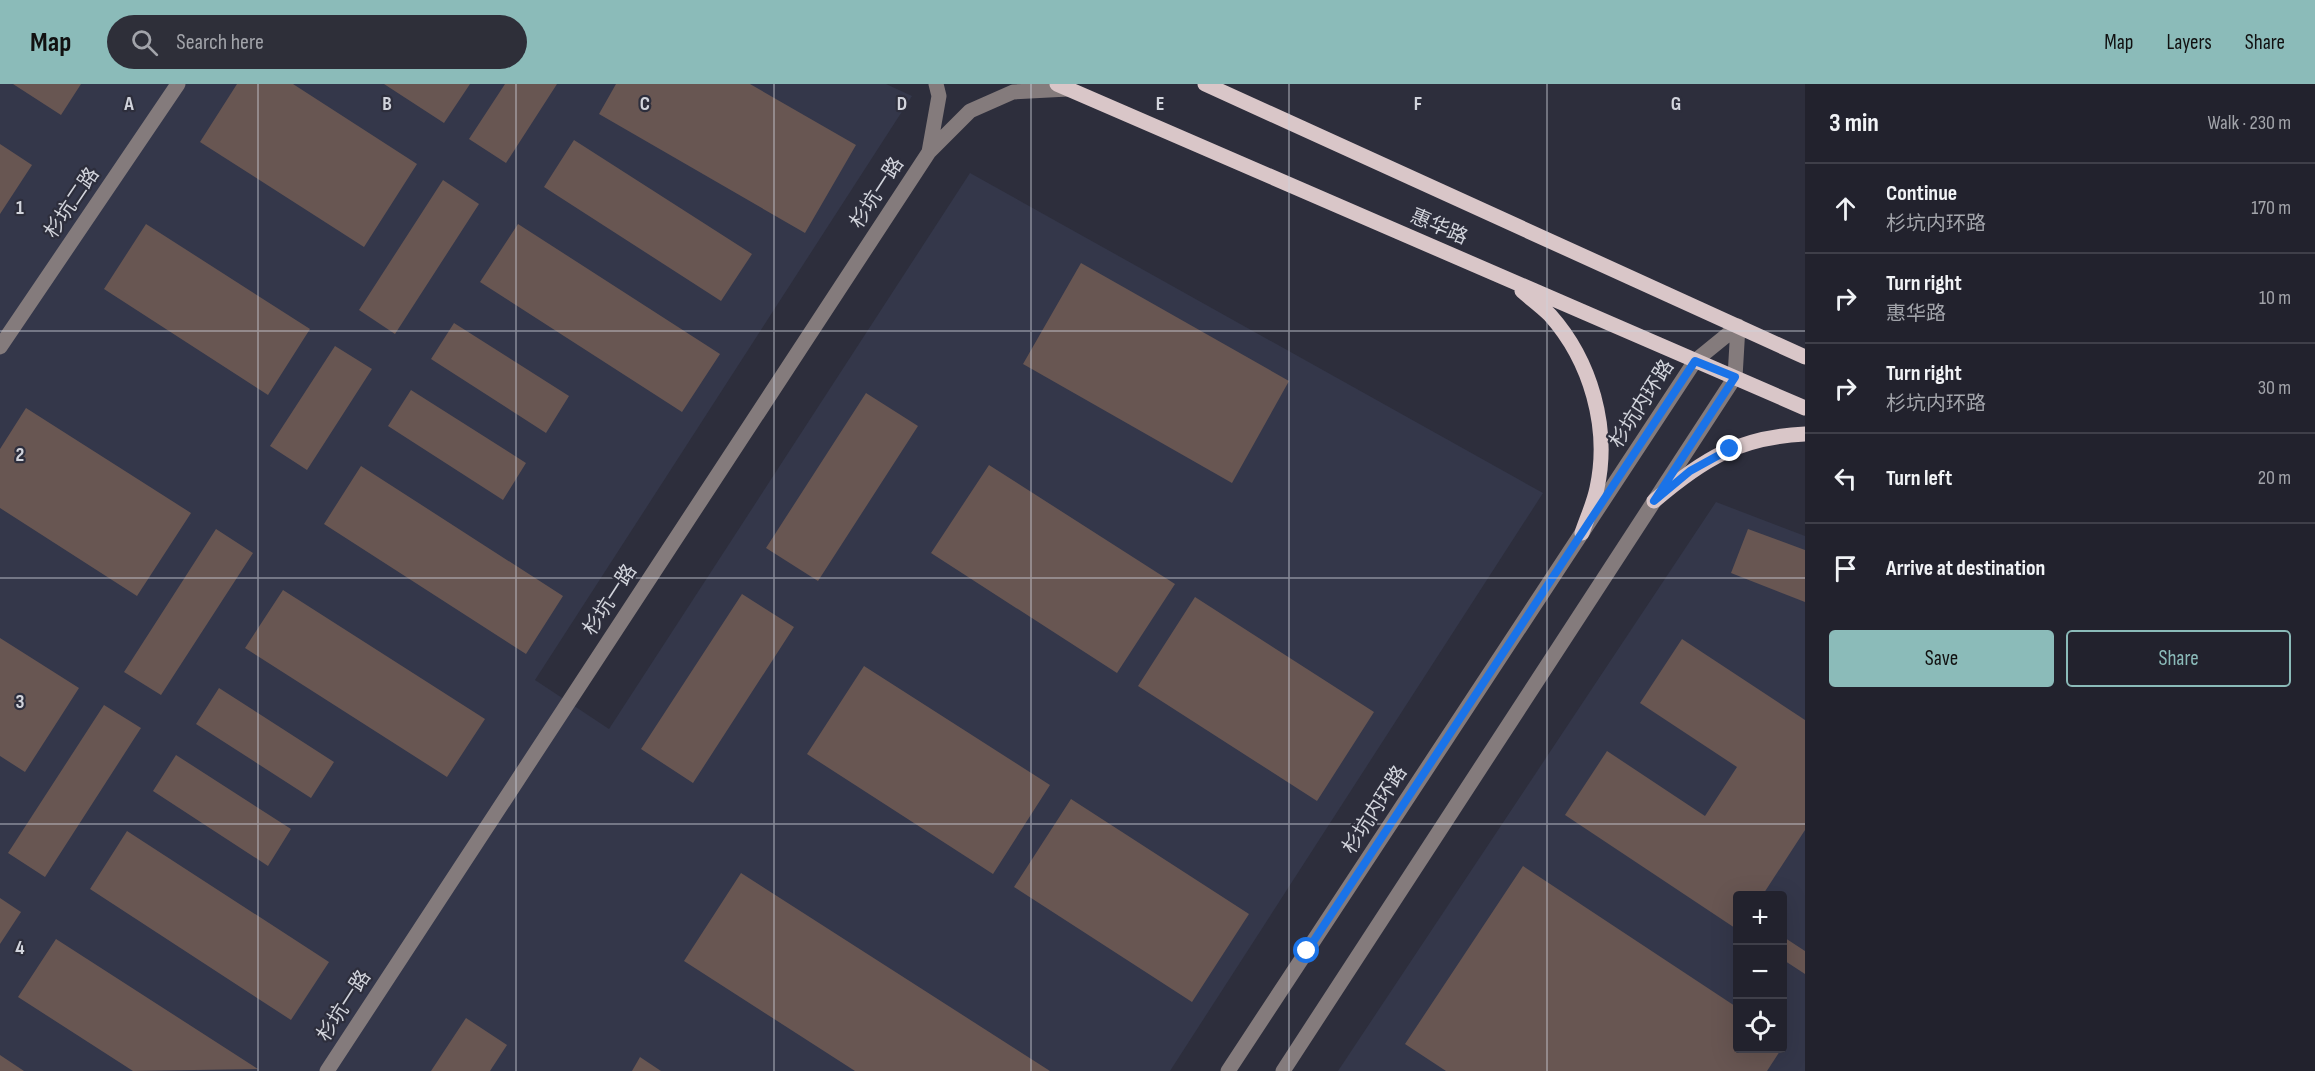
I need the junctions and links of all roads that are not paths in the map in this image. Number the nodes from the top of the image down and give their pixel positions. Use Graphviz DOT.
graph roads {
  1 [pos="178,84"];
  2 [pos="936,84"];
  3 [pos="1205,84"];
  4 [pos="1062,86"];
  5 [pos="929,152"];
  6 [pos="1510,281"];
  7 [pos="1738,326"];
  8 [pos="0,346"];
  9 [pos="1805,357"];
  10 [pos="1695,361"];
  11 [pos="1735,377"];
  12 [pos="1805,408"];
  13 [pos="1805,434"];
  14 [pos="1654,501"];
  15 [pos="1582,533"];
  16 [pos="327,1071"];
  17 [pos="1228,1071"];
  18 [pos="1284,1071"];
  1 -- 8 [label="street, 杉坑二路"];
  2 -- 5 [label="street"];
  3 -- 7 [label="main road, 惠华路"];
  4 -- 5 [label="street"];
  4 -- 6 [label="main road, 惠华路"];
  5 -- 16 [label="street, 杉坑一路"];
  6 -- 10 [label="main road, 惠华路"];
  6 -- 15 [label="main road"];
  7 -- 9 [label="main road, 惠华路"];
  7 -- 10 [label="street, 杉坑内环路"];
  7 -- 11 [label="street"];
  10 -- 11 [label="main road, 惠华路"];
  10 -- 15 [label="street, 杉坑内环路"];
  11 -- 12 [label="main road, 惠华路"];
  11 -- 14 [label="street"];
  13 -- 14 [label="main road"];
  14 -- 18 [label="street"];
  15 -- 17 [label="street, 杉坑内环路"];
}
